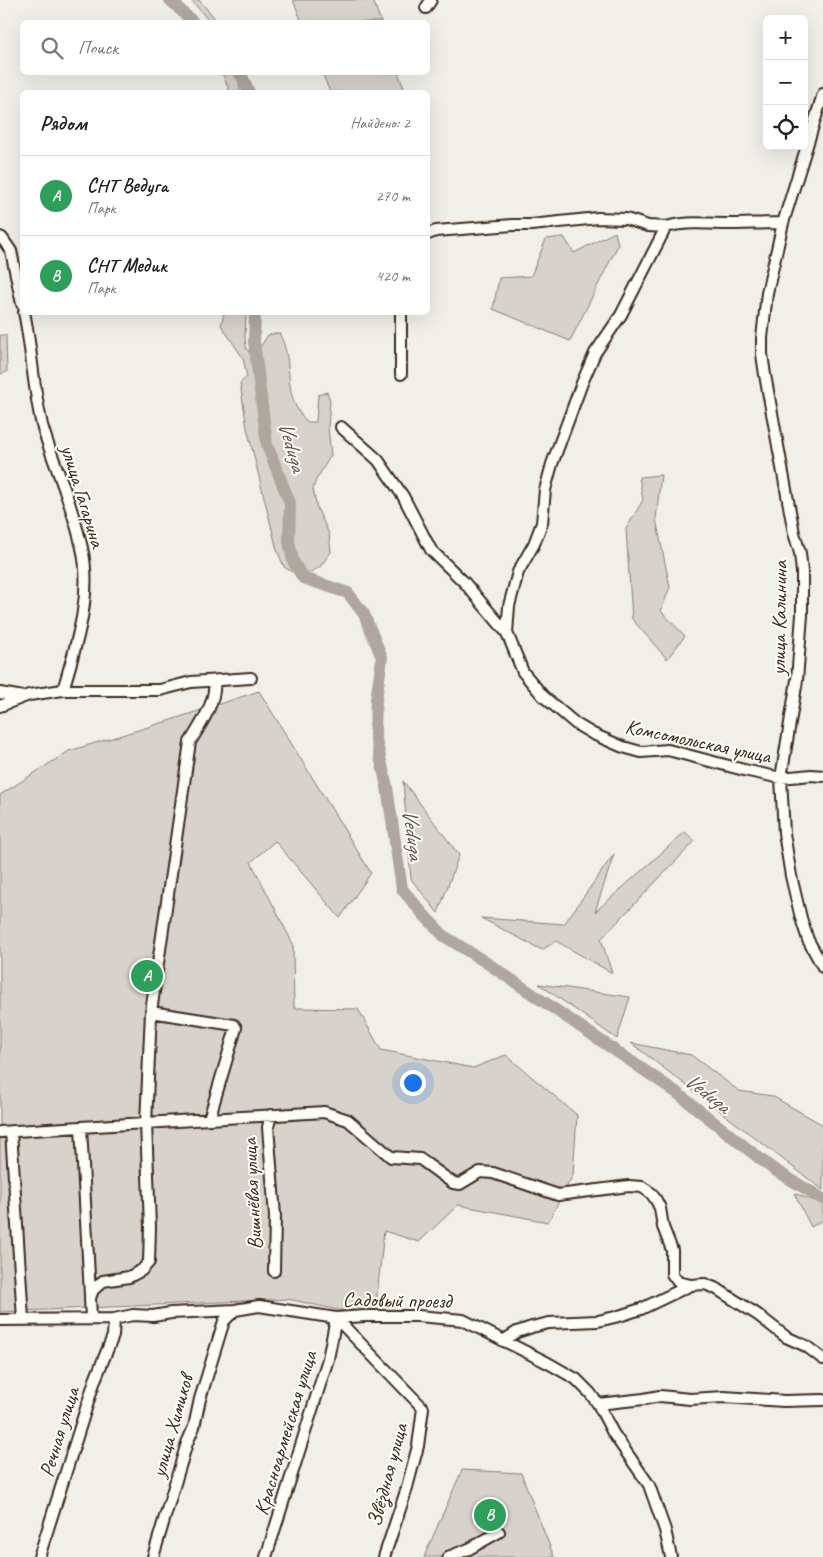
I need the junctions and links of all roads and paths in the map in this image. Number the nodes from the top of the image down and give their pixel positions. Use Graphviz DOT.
graph roads {
  1 [pos="823,94"];
  2 [pos="783,223"];
  3 [pos="666,227"];
  4 [pos="430,233"];
  5 [pos="0,237"];
  6 [pos="20,282"];
  7 [pos="24,315"];
  8 [pos="401,315"];
  9 [pos="401,374"];
  10 [pos="341,427"];
  11 [pos="507,632"];
  12 [pos="252,678"];
  13 [pos="214,681"];
  14 [pos="62,690"];
  15 [pos="0,693"];
  16 [pos="24,697"];
  17 [pos="0,706"];
  18 [pos="823,776"];
  19 [pos="781,778"];
  20 [pos="823,966"];
  21 [pos="151,1012"];
  22 [pos="271,1115"];
  23 [pos="209,1119"];
  24 [pos="146,1123"];
  25 [pos="81,1126"];
  26 [pos="11,1131"];
  27 [pos="0,1132"];
  28 [pos="274,1271"];
  29 [pos="691,1285"];
  30 [pos="90,1298"];
  31 [pos="235,1310"];
  32 [pos="91,1318"];
  33 [pos="336,1318"];
  34 [pos="23,1319"];
  35 [pos="114,1319"];
  36 [pos="0,1320"];
  37 [pos="503,1341"];
  38 [pos="823,1359"];
  39 [pos="823,1400"];
  40 [pos="598,1404"];
  41 [pos="498,1532"];
  42 [pos="40,1557"];
  43 [pos="153,1557"];
  44 [pos="266,1557"];
  45 [pos="384,1557"];
  46 [pos="448,1557"];
  47 [pos="670,1557"];
  1 -- 2 [label="street, улица Калинина"];
  2 -- 3 [label="street"];
  2 -- 19 [label="street, улица Калинина"];
  3 -- 4 [label="street"];
  3 -- 11 [label="street"];
  5 -- 6 [label="street"];
  7 -- 14 [label="street, улица Гагарина"];
  8 -- 9 [label="street"];
  10 -- 11 [label="street, Комсомольская улица"];
  11 -- 19 [label="street, Комсомольская улица"];
  12 -- 13 [label="street"];
  13 -- 14 [label="street"];
  13 -- 21 [label="street"];
  14 -- 16 [label="street"];
  15 -- 16 [label="street"];
  16 -- 17 [label="street"];
  18 -- 19 [label="street, Комсомольская улица"];
  19 -- 20 [label="street, улица Калинина"];
  21 -- 23 [label="street"];
  21 -- 24 [label="street"];
  22 -- 23 [label="street"];
  22 -- 28 [label="street, Вишнёвая улица"];
  22 -- 29 [label="street"];
  23 -- 24 [label="street"];
  24 -- 25 [label="street"];
  24 -- 30 [label="street"];
  25 -- 26 [label="street"];
  25 -- 30 [label="street"];
  26 -- 27 [label="street"];
  26 -- 34 [label="street"];
  29 -- 37 [label="street"];
  29 -- 38 [label="street"];
  30 -- 32 [label="street"];
  31 -- 33 [label="street, Садовый проезд"];
  31 -- 35 [label="street, Садовый проезд"];
  31 -- 43 [label="street, улица Химиков"];
  32 -- 34 [label="street, Садовый проезд"];
  32 -- 35 [label="street, Садовый проезд"];
  33 -- 37 [label="street, Садовый проезд"];
  33 -- 44 [label="street, Красноармейская улица"];
  33 -- 45 [label="street, Звёздная улица"];
  34 -- 36 [label="street, Садовый проезд"];
  35 -- 42 [label="street, Речная улица"];
  37 -- 40 [label="street, Садовый проезд"];
  39 -- 40 [label="street"];
  40 -- 47 [label="street, Садовый проезд"];
  41 -- 46 [label="street"];
}
